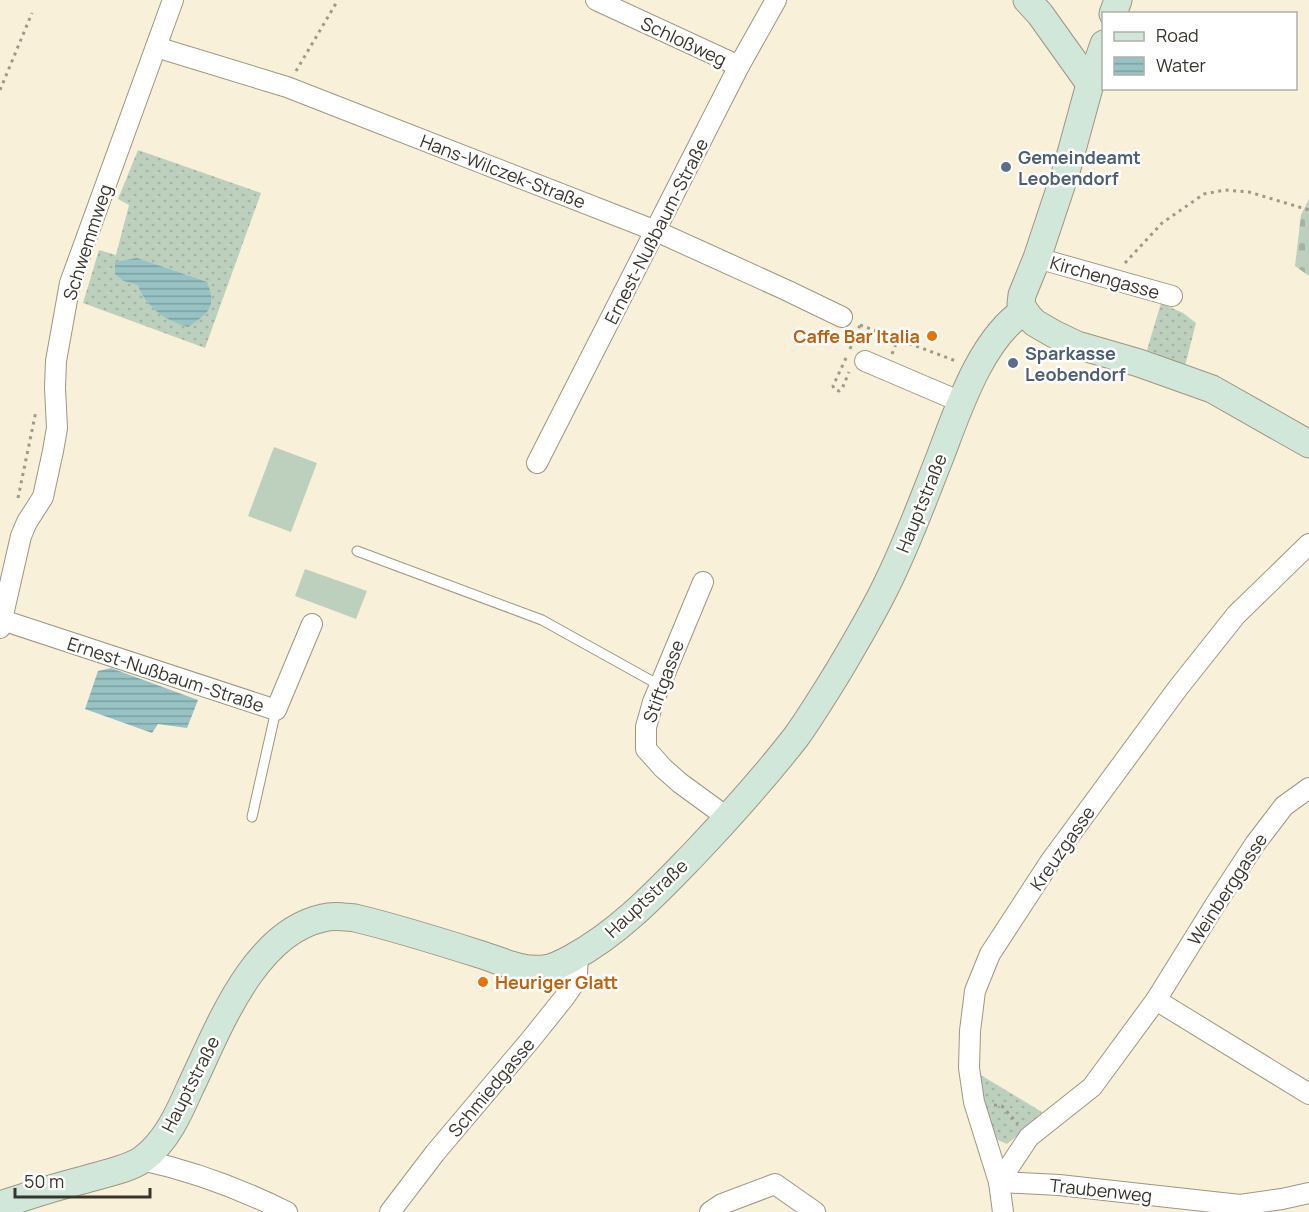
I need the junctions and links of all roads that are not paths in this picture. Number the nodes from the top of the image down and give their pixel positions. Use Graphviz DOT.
graph roads {
  1 [pos="173,0"];
  2 [pos="596,0"];
  3 [pos="776,0"];
  4 [pos="1027,0"];
  5 [pos="156,46"];
  6 [pos="1102,50"];
  7 [pos="739,66"];
  8 [pos="1090,84"];
  9 [pos="656,231"];
  10 [pos="1037,258"];
  11 [pos="1172,296"];
  12 [pos="1024,311"];
  13 [pos="842,317"];
  14 [pos="865,361"];
  15 [pos="961,402"];
  16 [pos="1309,444"];
  17 [pos="537,463"];
  18 [pos="1309,544"];
  19 [pos="357,551"];
  20 [pos="703,582"];
  21 [pos="1,624"];
  22 [pos="312,624"];
  23 [pos="659,685"];
  24 [pos="276,710"];
  25 [pos="1309,788"];
  26 [pos="252,817"];
  27 [pos="728,818"];
  28 [pos="578,954"];
  29 [pos="1156,1000"];
  30 [pos="1309,1094"];
  31 [pos="142,1160"];
  32 [pos="999,1182"];
  33 [pos="1309,1193"];
  34 [pos="0,1204"];
  35 [pos="1006,1210"];
  36 [pos="287,1212"];
  37 [pos="390,1212"];
  38 [pos="710,1212"];
  39 [pos="815,1212"];
  1 -- 5 [label="street, Schwemmweg"];
  2 -- 7 [label="street, Schloßweg"];
  3 -- 7 [label="street, Ernest-Nußbaum-Straße"];
  4 -- 8 [label="street"];
  5 -- 9 [label="street, Hans-Wilczek-Straße"];
  5 -- 21 [label="street, Schwemmweg"];
  6 -- 8 [label="street"];
  7 -- 9 [label="street, Ernest-Nußbaum-Straße"];
  8 -- 10 [label="street"];
  9 -- 13 [label="street, Hans-Wilczek-Straße"];
  9 -- 17 [label="street, Ernest-Nußbaum-Straße"];
  10 -- 11 [label="street, Kirchengasse"];
  10 -- 12 [label="street"];
  12 -- 15 [label="street, Hauptstraße"];
  12 -- 16 [label="street"];
  14 -- 15 [label="street"];
  15 -- 27 [label="street, Hauptstraße"];
  18 -- 32 [label="street, Kreuzgasse"];
  19 -- 23 [label="lane"];
  20 -- 23 [label="street, Stiftgasse"];
  21 -- 24 [label="street, Ernest-Nußbaum-Straße"];
  22 -- 24 [label="street, Ernest-Nußbaum-Straße"];
  23 -- 27 [label="street, Stiftgasse"];
  24 -- 26 [label="lane"];
  25 -- 29 [label="street, Weinberggasse"];
  27 -- 28 [label="street, Hauptstraße"];
  28 -- 31 [label="street, Hauptstraße"];
  28 -- 37 [label="street, Schmiedgasse"];
  29 -- 30 [label="street"];
  29 -- 32 [label="street, Weinberggasse"];
  31 -- 34 [label="street, Hauptstraße"];
  31 -- 36 [label="street"];
  32 -- 33 [label="street, Traubenweg"];
  32 -- 35 [label="street, Kreuzgasse"];
  38 -- 39 [label="street"];
}
